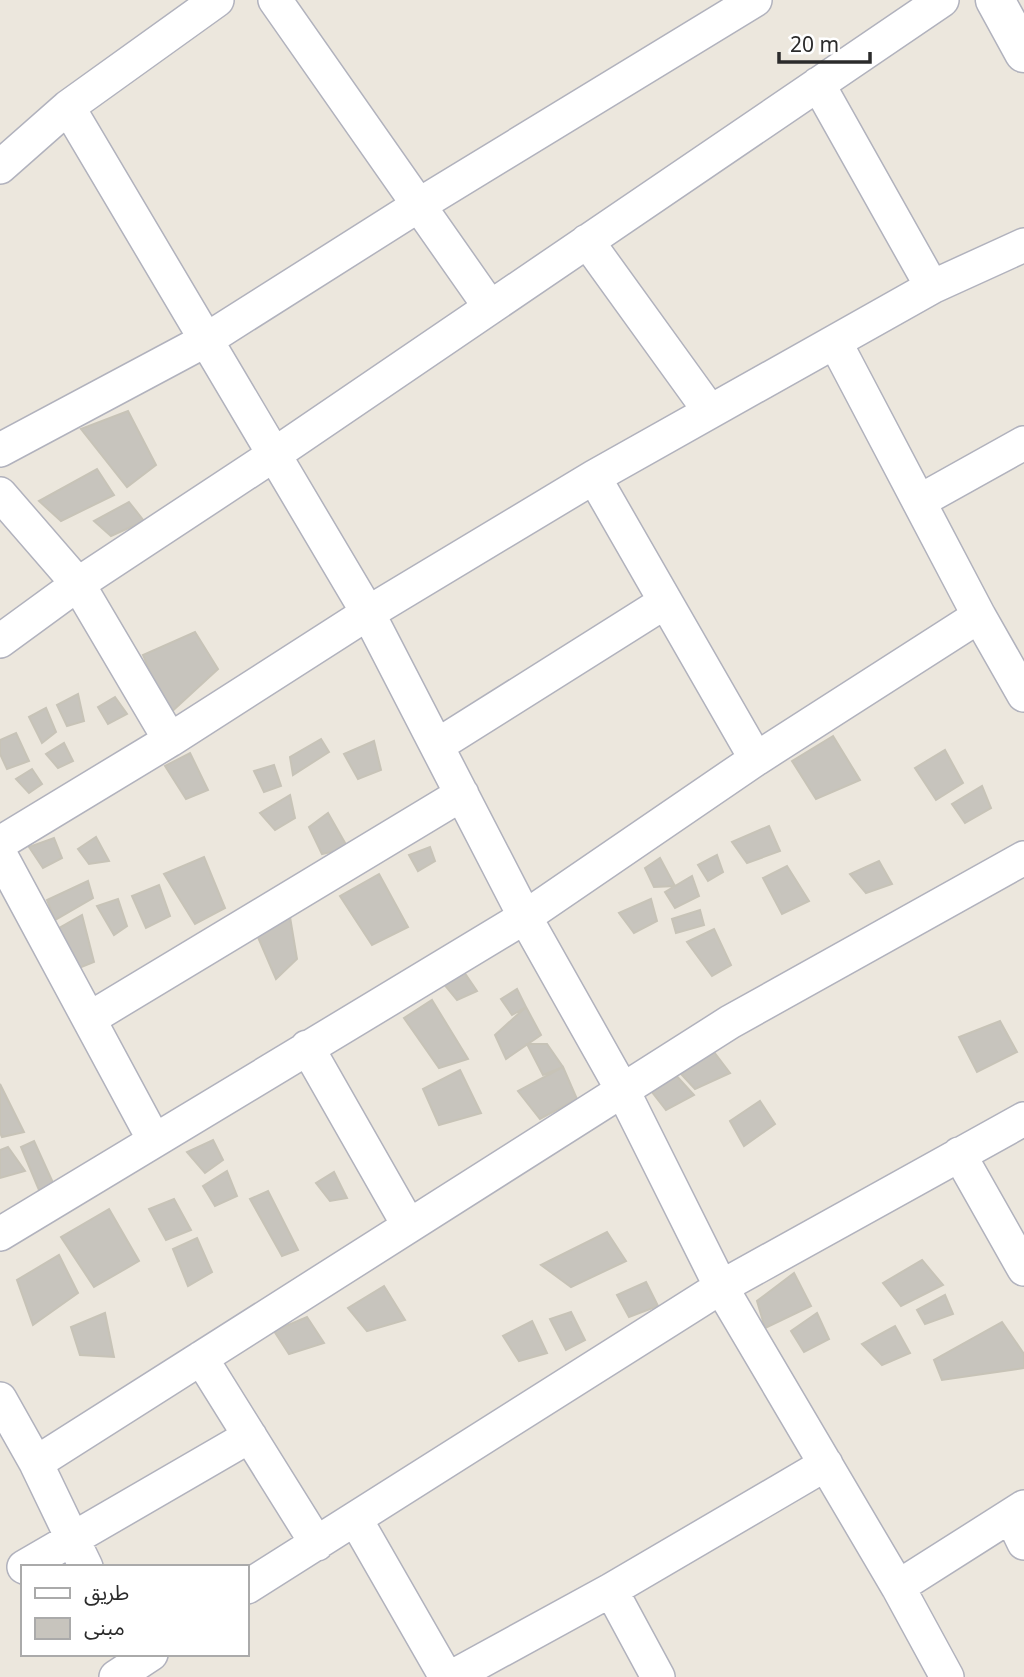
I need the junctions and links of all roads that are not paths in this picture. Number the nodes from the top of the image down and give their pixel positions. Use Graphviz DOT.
graph roads {
  1 [pos="216,0"];
  2 [pos="275,0"];
  3 [pos="755,0"];
  4 [pos="943,0"];
  5 [pos="995,0"];
  6 [pos="1024,53"];
  7 [pos="818,84"];
  8 [pos="68,107"];
  9 [pos="0,167"];
  10 [pos="419,205"];
  11 [pos="587,241"];
  12 [pos="1024,245"];
  13 [pos="932,287"];
  14 [pos="490,307"];
  15 [pos="206,340"];
  16 [pos="835,342"];
  17 [pos="709,410"];
  18 [pos="1024,443"];
  19 [pos="0,450"];
  20 [pos="275,454"];
  21 [pos="594,477"];
  22 [pos="0,494"];
  23 [pos="920,501"];
  24 [pos="78,584"];
  25 [pos="666,602"];
  26 [pos="368,613"];
  27 [pos="979,616"];
  28 [pos="0,641"];
  29 [pos="1024,695"];
  30 [pos="170,740"];
  31 [pos="438,745"];
  32 [pos="756,760"];
  33 [pos="462,794"];
  34 [pos="0,843"];
  35 [pos="0,854"];
  36 [pos="1024,858"];
  37 [pos="525,917"];
  38 [pos="89,1018"];
  39 [pos="307,1047"];
  40 [pos="623,1091"];
  41 [pos="1024,1119"];
  42 [pos="154,1140"];
  43 [pos="959,1154"];
  44 [pos="409,1226"];
  45 [pos="0,1234"];
  46 [pos="1024,1269"];
  47 [pos="722,1287"];
  48 [pos="201,1359"];
  49 [pos="0,1399"];
  50 [pos="250,1436"];
  51 [pos="36,1463"];
  52 [pos="826,1464"];
  53 [pos="356,1520"];
  54 [pos="1020,1522"];
  55 [pos="317,1544"];
  56 [pos="80,1554"];
  57 [pos="32,1565"];
  58 [pos="21,1568"];
  59 [pos="0,1580"];
  60 [pos="248,1586"];
  61 [pos="898,1587"];
  62 [pos="611,1590"];
  63 [pos="446,1677"];
  64 [pos="452,1677"];
  65 [pos="657,1677"];
  66 [pos="947,1677"];
  1 -- 8 [label="street"];
  2 -- 10 [label="street"];
  3 -- 10 [label="street"];
  4 -- 7 [label="street"];
  5 -- 6 [label="street"];
  7 -- 11 [label="street"];
  7 -- 13 [label="street"];
  8 -- 9 [label="street"];
  8 -- 15 [label="street"];
  10 -- 14 [label="street"];
  10 -- 15 [label="street"];
  11 -- 14 [label="street"];
  11 -- 17 [label="street"];
  12 -- 13 [label="street"];
  13 -- 16 [label="street"];
  14 -- 20 [label="street"];
  15 -- 19 [label="street"];
  15 -- 20 [label="street"];
  16 -- 17 [label="street"];
  16 -- 23 [label="street"];
  17 -- 21 [label="street"];
  18 -- 23 [label="street"];
  20 -- 24 [label="street"];
  20 -- 26 [label="street"];
  21 -- 25 [label="street"];
  21 -- 26 [label="street"];
  22 -- 24 [label="street"];
  23 -- 27 [label="street"];
  24 -- 28 [label="street"];
  24 -- 30 [label="street"];
  25 -- 31 [label="street"];
  25 -- 32 [label="street"];
  26 -- 30 [label="street"];
  26 -- 31 [label="street"];
  27 -- 29 [label="street"];
  27 -- 32 [label="street"];
  30 -- 34 [label="street"];
  31 -- 33 [label="street"];
  32 -- 37 [label="street"];
  33 -- 37 [label="street"];
  33 -- 38 [label="street"];
  35 -- 38 [label="street"];
  36 -- 40 [label="street"];
  37 -- 39 [label="street"];
  37 -- 40 [label="street"];
  38 -- 42 [label="street"];
  39 -- 42 [label="street"];
  39 -- 44 [label="street"];
  40 -- 44 [label="street"];
  40 -- 47 [label="street"];
  41 -- 43 [label="street"];
  42 -- 45 [label="street"];
  43 -- 46 [label="street"];
  43 -- 47 [label="street"];
  44 -- 48 [label="street"];
  47 -- 52 [label="street"];
  47 -- 53 [label="street"];
  48 -- 50 [label="street"];
  48 -- 51 [label="street"];
  49 -- 51 [label="street"];
  50 -- 55 [label="street"];
  50 -- 56 [label="street"];
  51 -- 56 [label="street"];
  52 -- 61 [label="street"];
  52 -- 62 [label="street"];
  53 -- 55 [label="street"];
  53 -- 63 [label="street"];
  54 -- 61 [label="street"];
  55 -- 60 [label="street"];
  56 -- 57 [label="street"];
  58 -- 59 [label="street"];
  61 -- 66 [label="street"];
  62 -- 64 [label="street"];
  62 -- 65 [label="street"];
}
